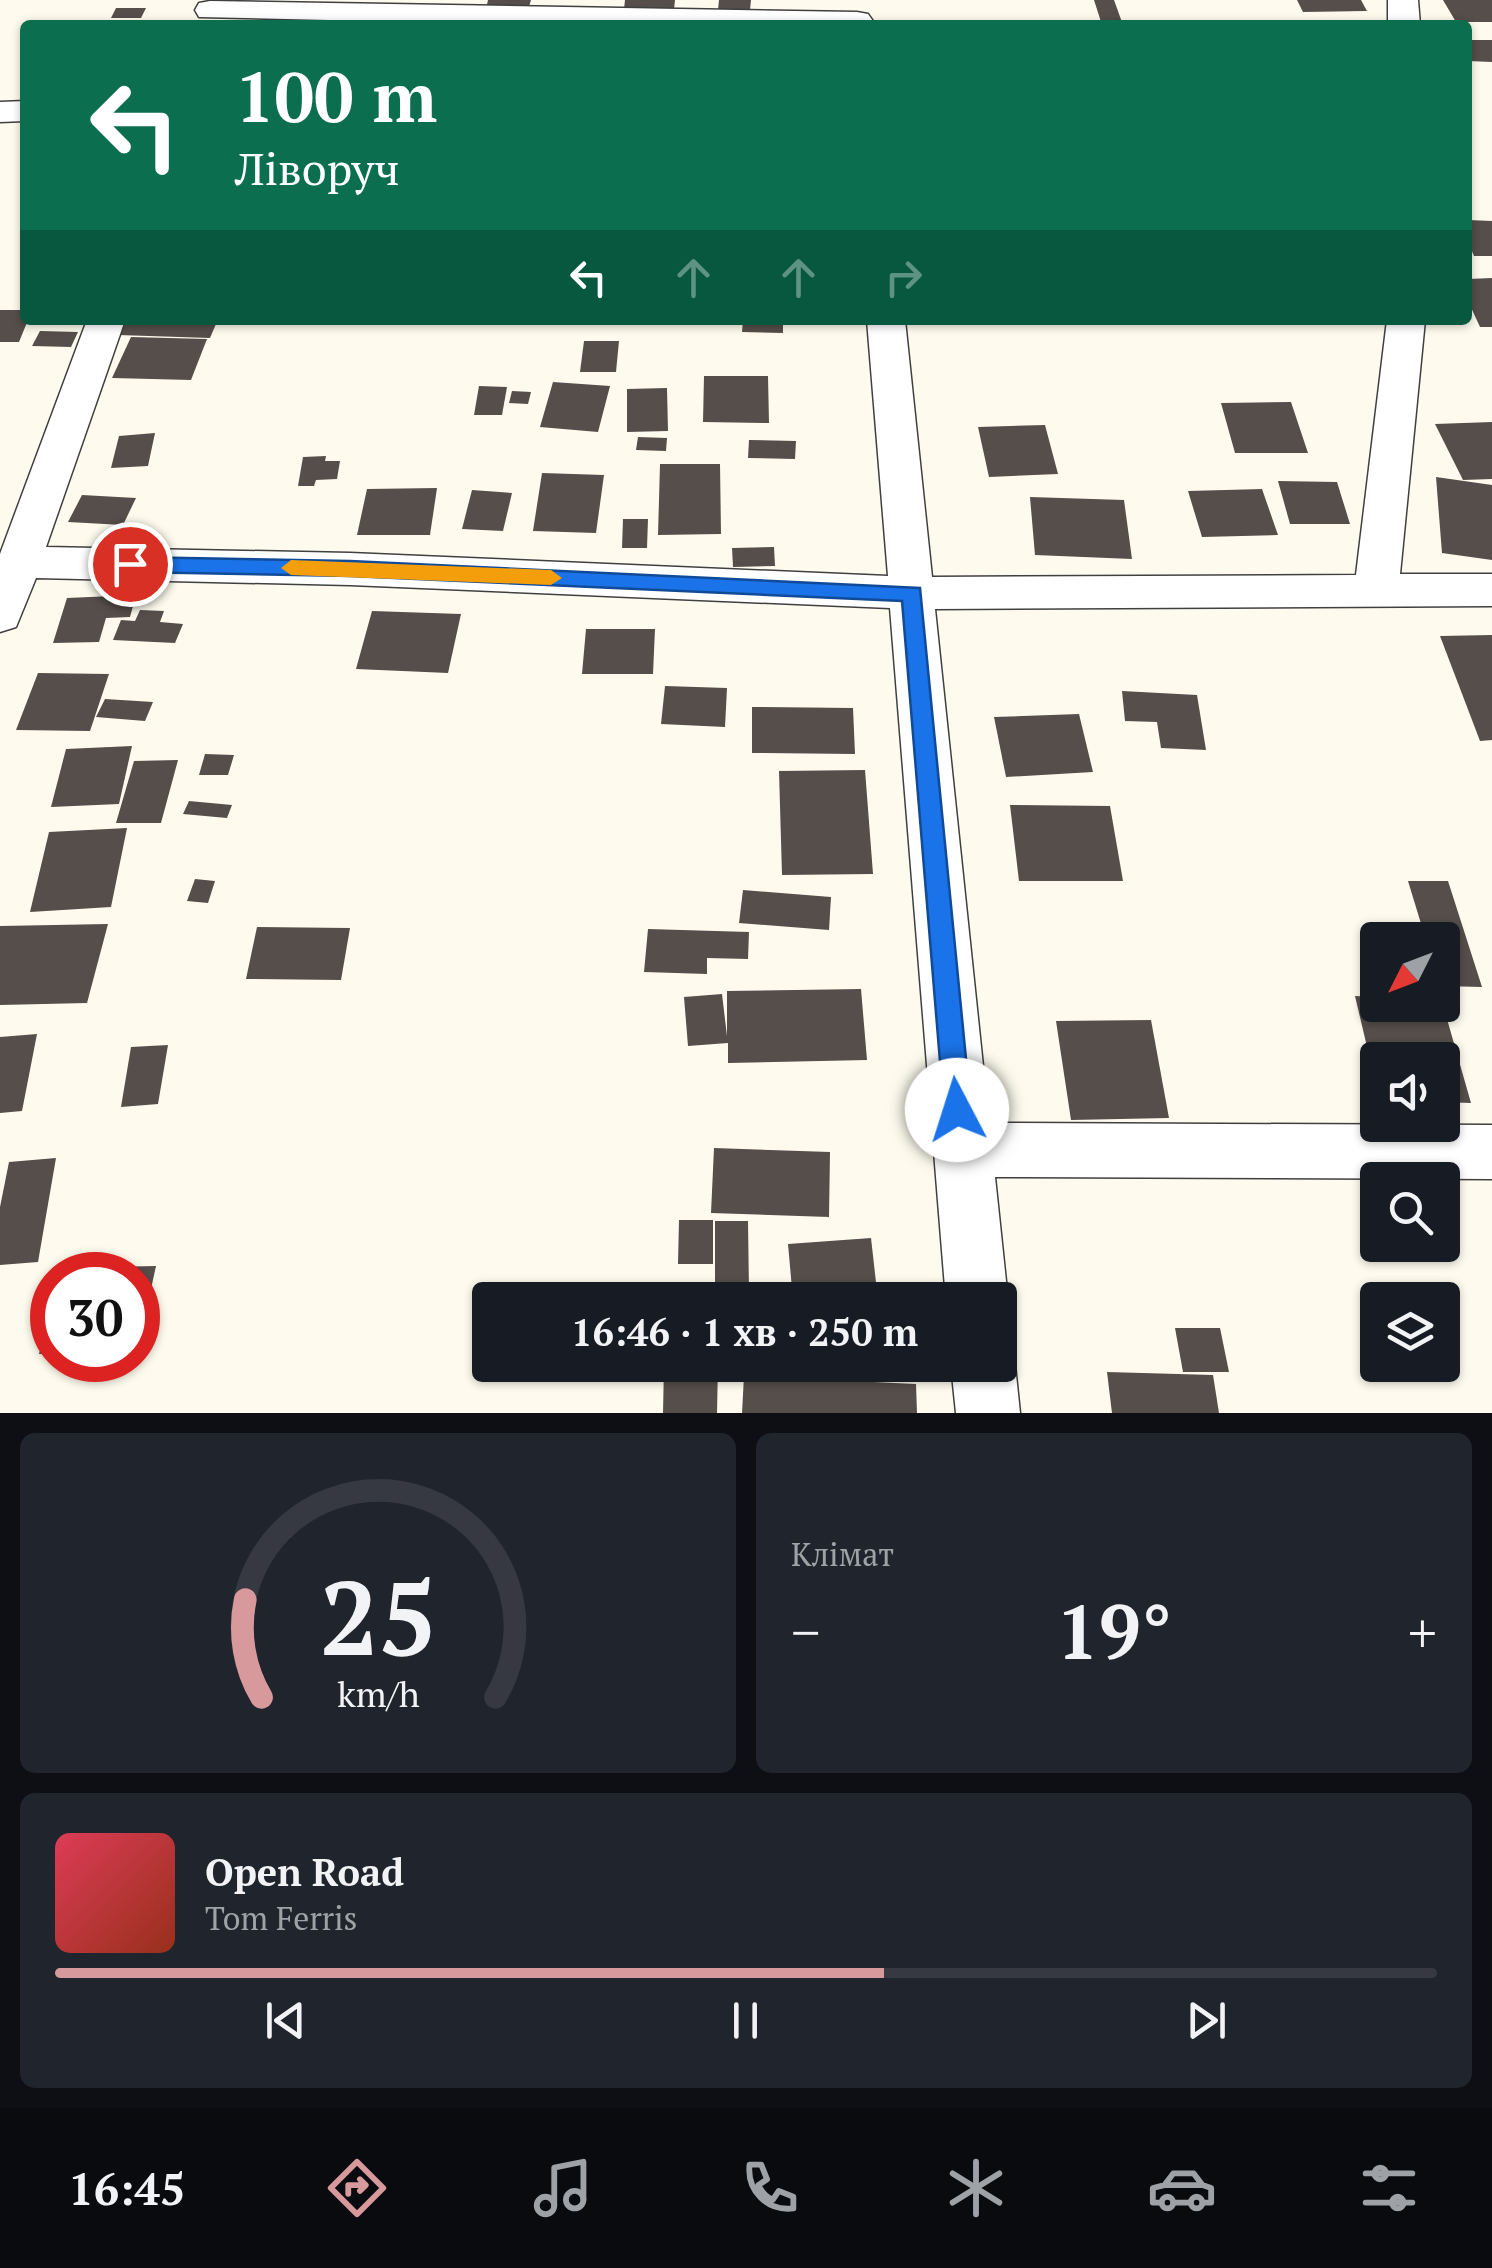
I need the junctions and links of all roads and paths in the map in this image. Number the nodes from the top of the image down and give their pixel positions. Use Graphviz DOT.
graph roads {
  1 [pos="210,12"];
  2 [pos="856,15"];
  3 [pos="104,325"];
  4 [pos="886,325"];
  5 [pos="1405,325"];
  6 [pos="21,562"];
  7 [pos="1376,590"];
  8 [pos="1492,590"];
  9 [pos="912,594"];
  10 [pos="0,615"];
  11 [pos="961,1150"];
  12 [pos="1492,1152"];
  13 [pos="974,1282"];
  14 [pos="985,1382"];
  15 [pos="988,1413"];
  1 -- 2 [label="street"];
  3 -- 6 [label="street"];
  4 -- 9 [label="street"];
  5 -- 7 [label="street"];
  6 -- 9 [label="street"];
  6 -- 10 [label="street"];
  7 -- 8 [label="street"];
  7 -- 9 [label="street"];
  9 -- 11 [label="street"];
  11 -- 12 [label="street"];
  11 -- 13 [label="street"];
  14 -- 15 [label="street"];
}
